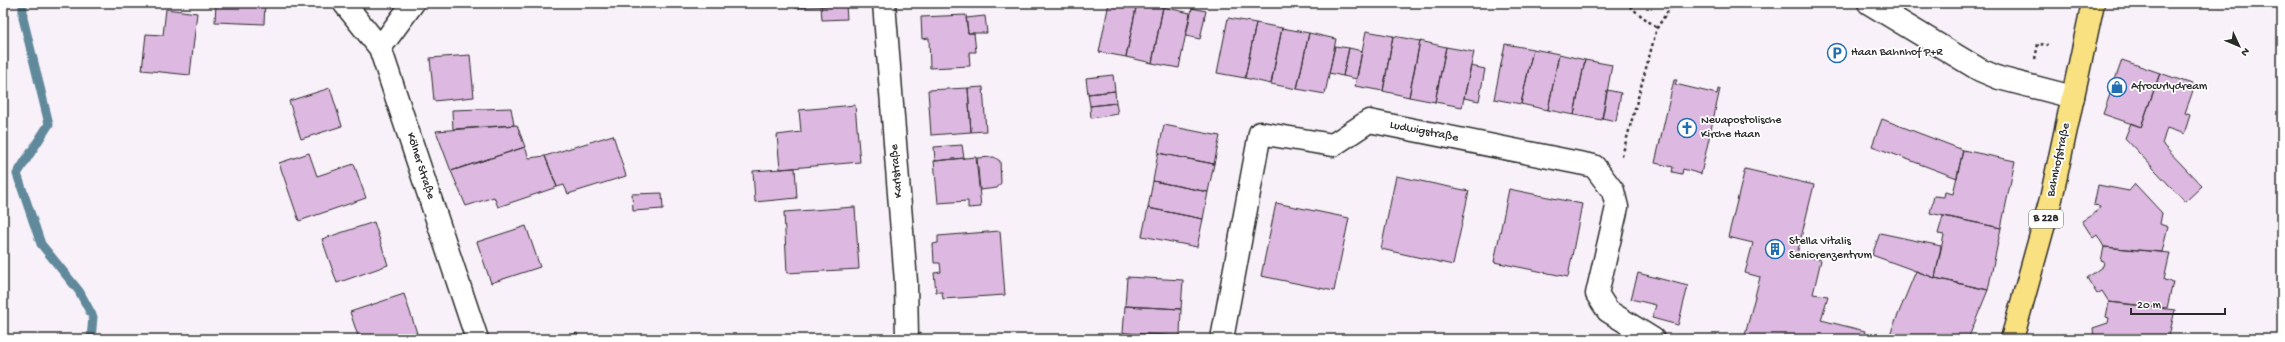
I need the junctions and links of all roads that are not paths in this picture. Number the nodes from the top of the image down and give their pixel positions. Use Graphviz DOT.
graph roads {
  1 [pos="344,3"];
  2 [pos="412,3"];
  3 [pos="884,3"];
  4 [pos="1869,3"];
  5 [pos="2093,3"];
  6 [pos="380,48"];
  7 [pos="2073,97"];
  8 [pos="477,339"];
  9 [pos="908,339"];
  10 [pos="1222,339"];
  11 [pos="1653,339"];
  12 [pos="2012,339"];
  1 -- 6 [label="street, Kölner Straße"];
  2 -- 6 [label="street"];
  3 -- 9 [label="street, Karlstraße"];
  4 -- 7 [label="street"];
  5 -- 7 [label="main road, B 228"];
  6 -- 8 [label="street, Kölner Straße"];
  7 -- 12 [label="main road, Bahnhofstraße / B 228"];
  10 -- 11 [label="street, Ludwigstraße"];
}
